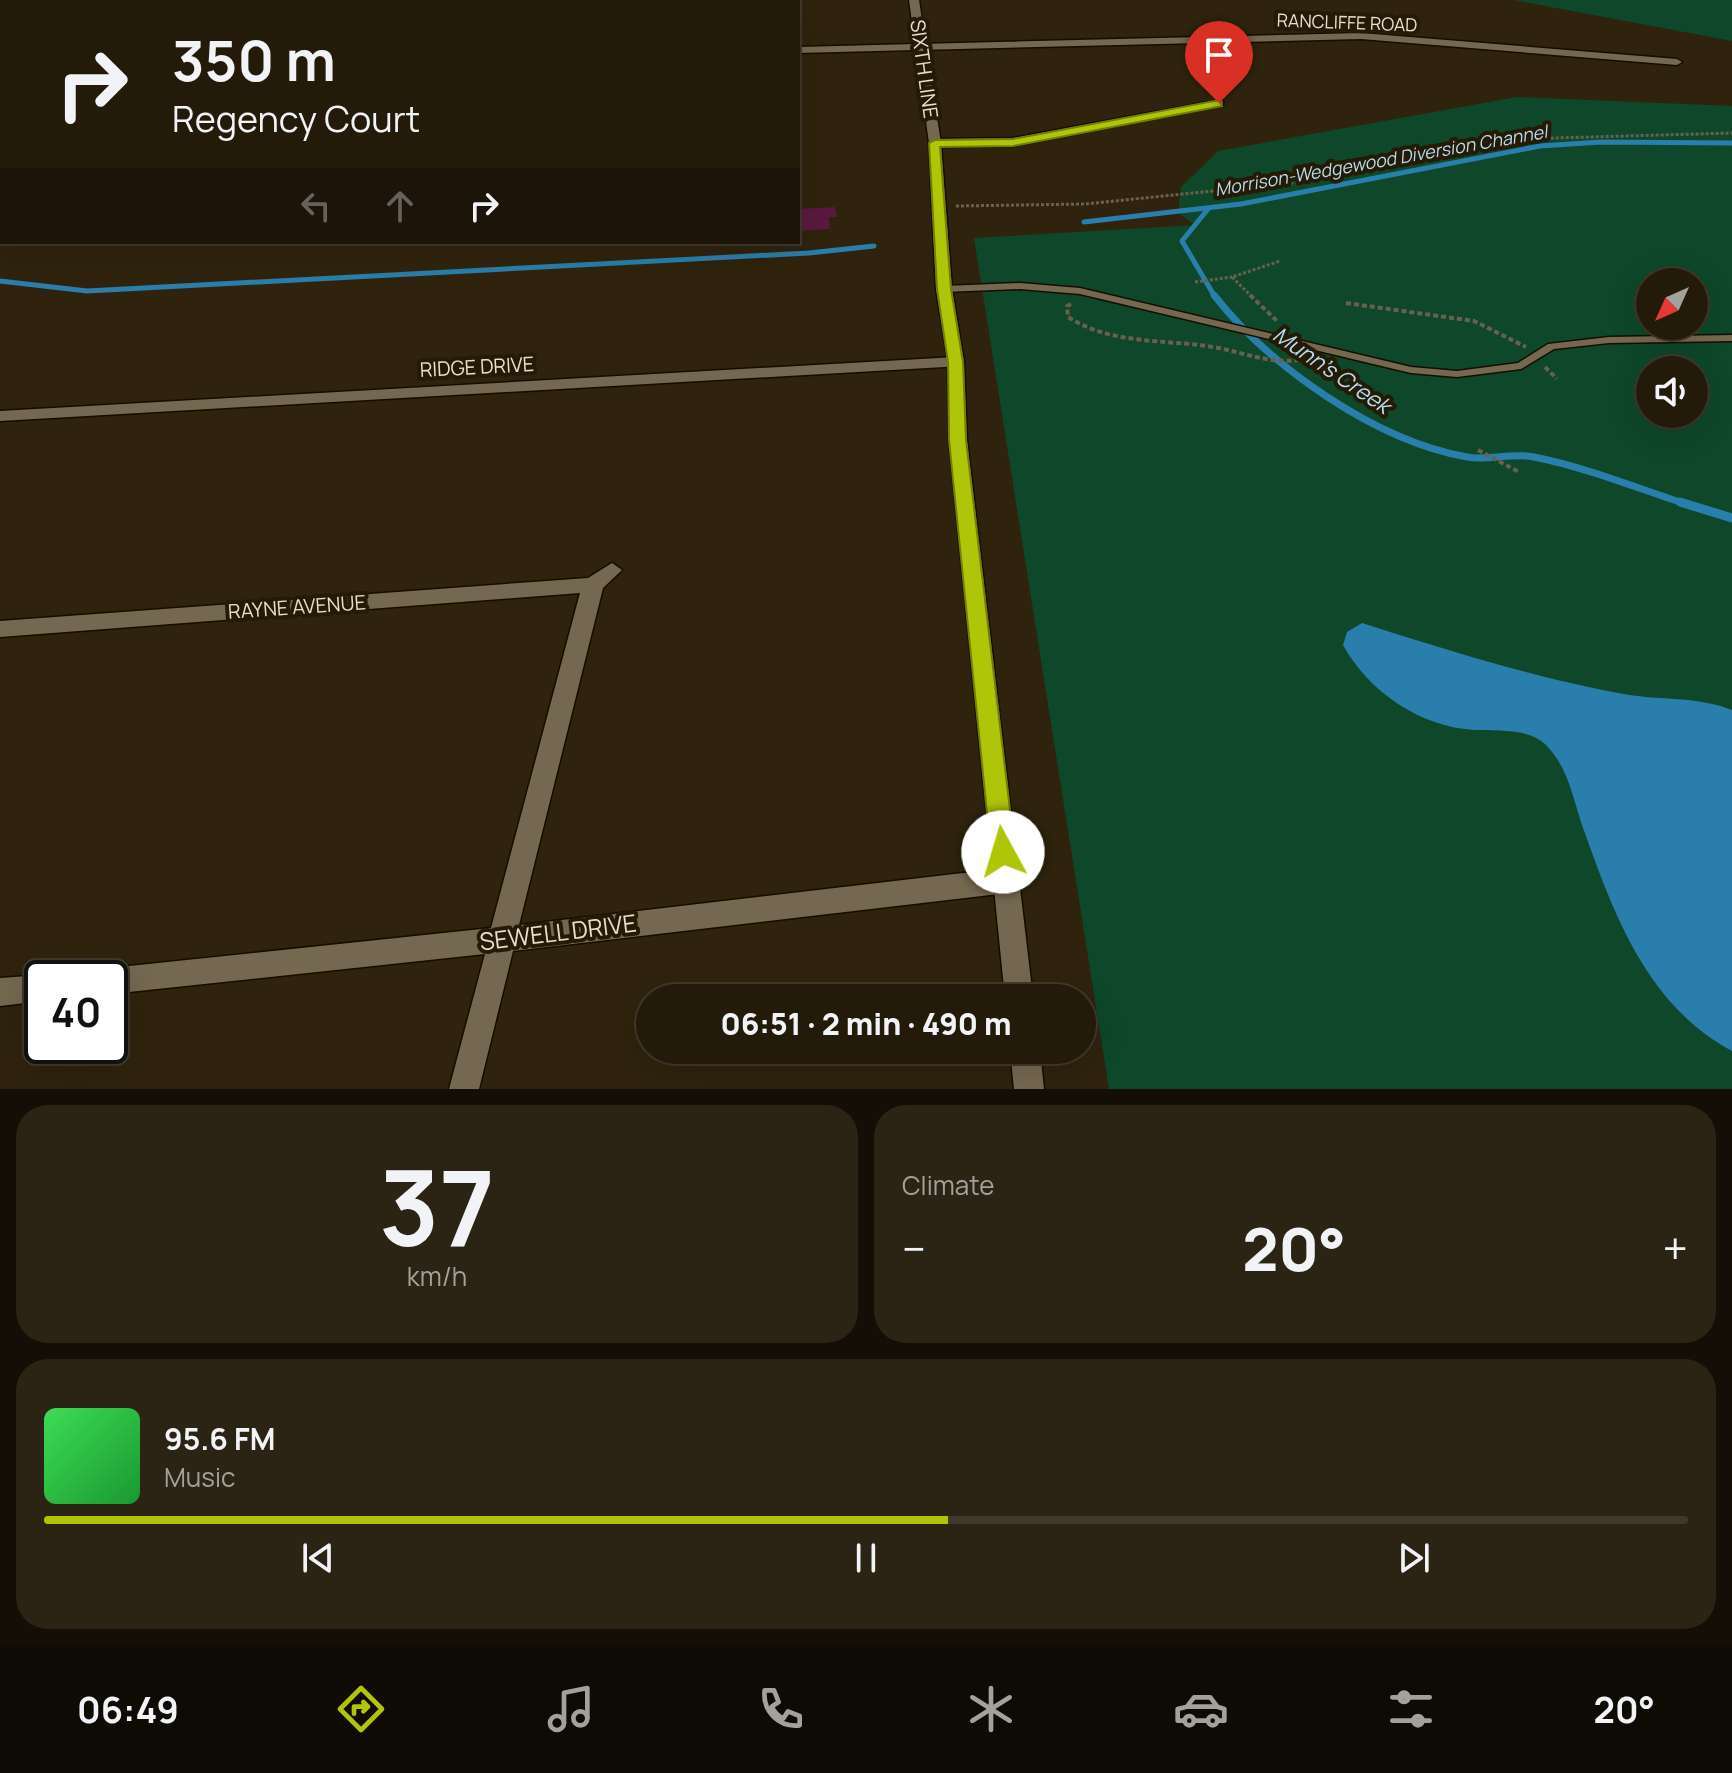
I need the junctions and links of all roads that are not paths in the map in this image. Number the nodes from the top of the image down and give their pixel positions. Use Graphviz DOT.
graph roads {
  1 [pos="914,0"];
  2 [pos="920,47"];
  3 [pos="800,50"];
  4 [pos="1677,62"];
  5 [pos="1219,103"];
  6 [pos="935,143"];
  7 [pos="944,289"];
  8 [pos="1732,338"];
  9 [pos="956,362"];
  10 [pos="0,416"];
  11 [pos="0,629"];
  12 [pos="1007,884"];
  13 [pos="502,940"];
  14 [pos="128,979"];
  15 [pos="1018,984"];
  16 [pos="24,990"];
  17 [pos="0,992"];
  18 [pos="1026,1064"];
  19 [pos="464,1089"];
  20 [pos="1029,1089"];
  1 -- 2 [label="street, SIXTH LINE"];
  2 -- 3 [label="street, RANCLIFFE ROAD"];
  2 -- 4 [label="street, RANCLIFFE ROAD"];
  2 -- 6 [label="street, SIXTH LINE"];
  5 -- 6 [label="street"];
  6 -- 7 [label="street, SIXTH LINE"];
  7 -- 8 [label="lane"];
  7 -- 9 [label="street, SIXTH LINE"];
  9 -- 10 [label="street, RIDGE DRIVE"];
  9 -- 12 [label="street, SIXTH LINE"];
  11 -- 13 [label="street, RAYNE AVENUE"];
  12 -- 13 [label="street, SEWELL DRIVE"];
  12 -- 15 [label="street, SIXTH LINE"];
  13 -- 14 [label="street, SEWELL DRIVE"];
  13 -- 19 [label="street, RAYNE AVENUE"];
  16 -- 17 [label="street"];
  18 -- 20 [label="street"];
}
